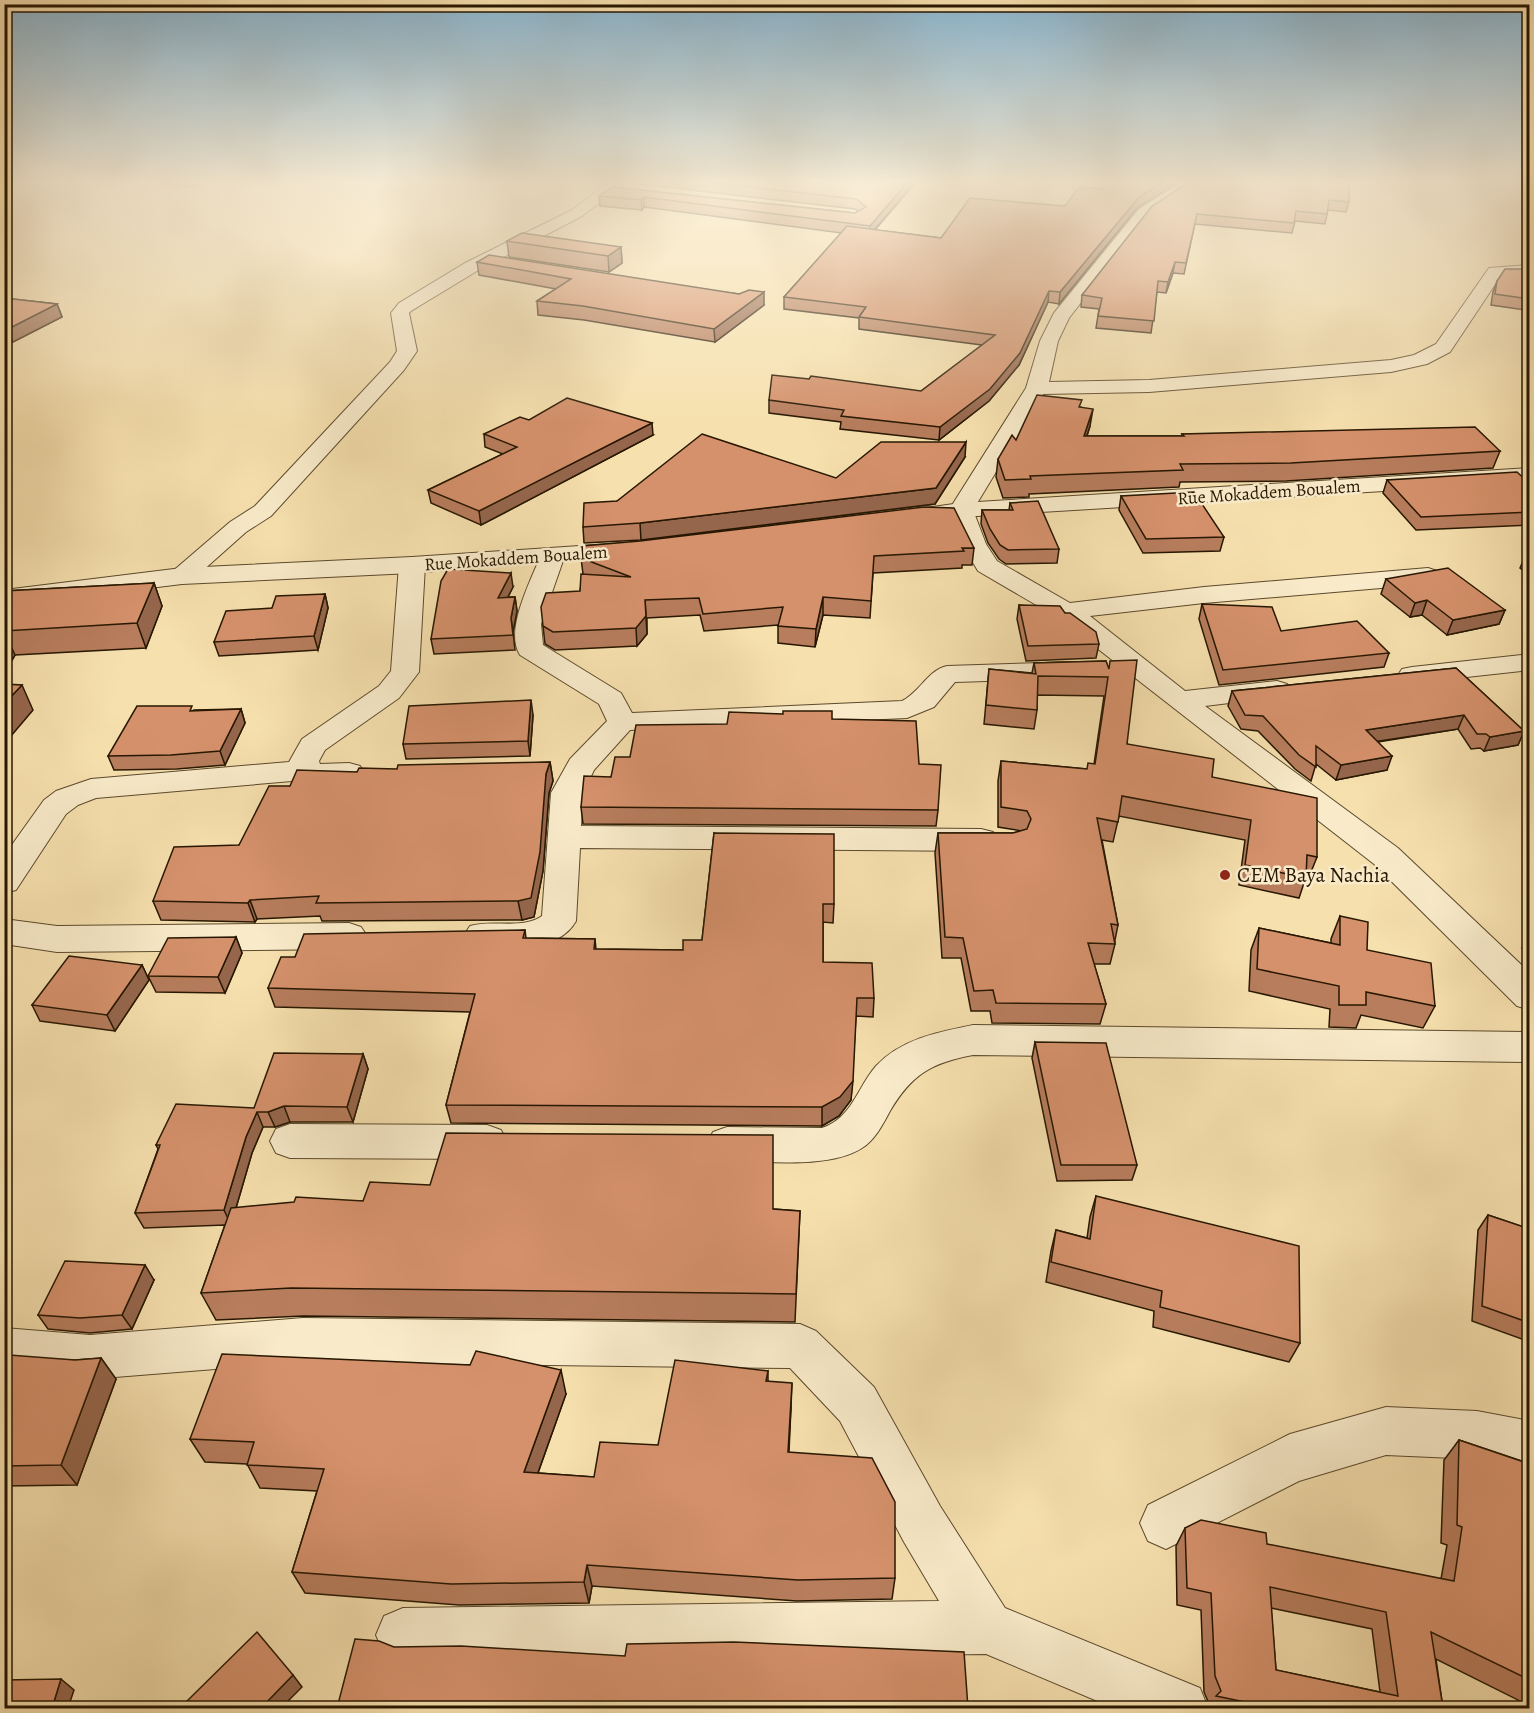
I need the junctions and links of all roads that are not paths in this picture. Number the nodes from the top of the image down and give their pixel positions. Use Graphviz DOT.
graph roads {
  1 [pos="481,263"];
  2 [pos="1103,263"];
  3 [pos="1530,270"];
  4 [pos="1036,388"];
  5 [pos="1530,475"];
  6 [pos="961,510"];
  7 [pos="894,518"];
  8 [pos="653,548"];
  9 [pos="553,555"];
  10 [pos="412,565"];
  11 [pos="182,576"];
  12 [pos="1428,576"];
  13 [pos="4,598"];
  14 [pos="1066,611"];
  15 [pos="1530,662"];
  16 [pos="1142,668"];
  17 [pos="1389,677"];
  18 [pos="1308,686"];
  19 [pos="1179,700"];
  20 [pos="622,722"];
  21 [pos="581,766"];
  22 [pos="546,767"];
  23 [pos="304,770"];
  24 [pos="379,772"];
  25 [pos="564,837"];
  26 [pos="1010,840"];
  27 [pos="4,882"];
  28 [pos="4,931"];
  29 [pos="450,935"];
  30 [pos="379,936"];
  31 [pos="1530,996"];
  32 [pos="1530,1047"];
  33 [pos="290,1141"];
  34 [pos="526,1143"];
  35 [pos="692,1144"];
  36 [pos="4,1350"];
  37 [pos="1530,1446"];
  38 [pos="1166,1523"];
  39 [pos="986,1627"];
  40 [pos="403,1635"];
  41 [pos="1180,1708"];
  1 -- 11 [label="street"];
  2 -- 4 [label="street"];
  3 -- 4 [label="street"];
  4 -- 6 [label="street"];
  5 -- 6 [label="street, Rue Mokaddem Boualem"];
  6 -- 7 [label="street, Rue Mokaddem Boualem"];
  6 -- 14 [label="street"];
  8 -- 9 [label="street, Rue Mokaddem Boualem"];
  9 -- 10 [label="street, Rue Mokaddem Boualem"];
  9 -- 20 [label="street"];
  10 -- 11 [label="street, Rue Mokaddem Boualem"];
  10 -- 23 [label="street"];
  11 -- 13 [label="street, Rue Mokaddem Boualem"];
  12 -- 14 [label="street"];
  14 -- 16 [label="street"];
  15 -- 17 [label="street"];
  16 -- 19 [label="street"];
  16 -- 20 [label="street"];
  18 -- 19 [label="street"];
  19 -- 31 [label="street"];
  20 -- 21 [label="street"];
  21 -- 22 [label="street"];
  21 -- 25 [label="street"];
  23 -- 24 [label="street"];
  23 -- 27 [label="street"];
  25 -- 26 [label="street"];
  25 -- 29 [label="street"];
  28 -- 30 [label="street"];
  32 -- 35 [label="street"];
  33 -- 34 [label="street"];
  36 -- 39 [label="street"];
  37 -- 38 [label="street"];
  39 -- 40 [label="street"];
  39 -- 41 [label="street"];
}
